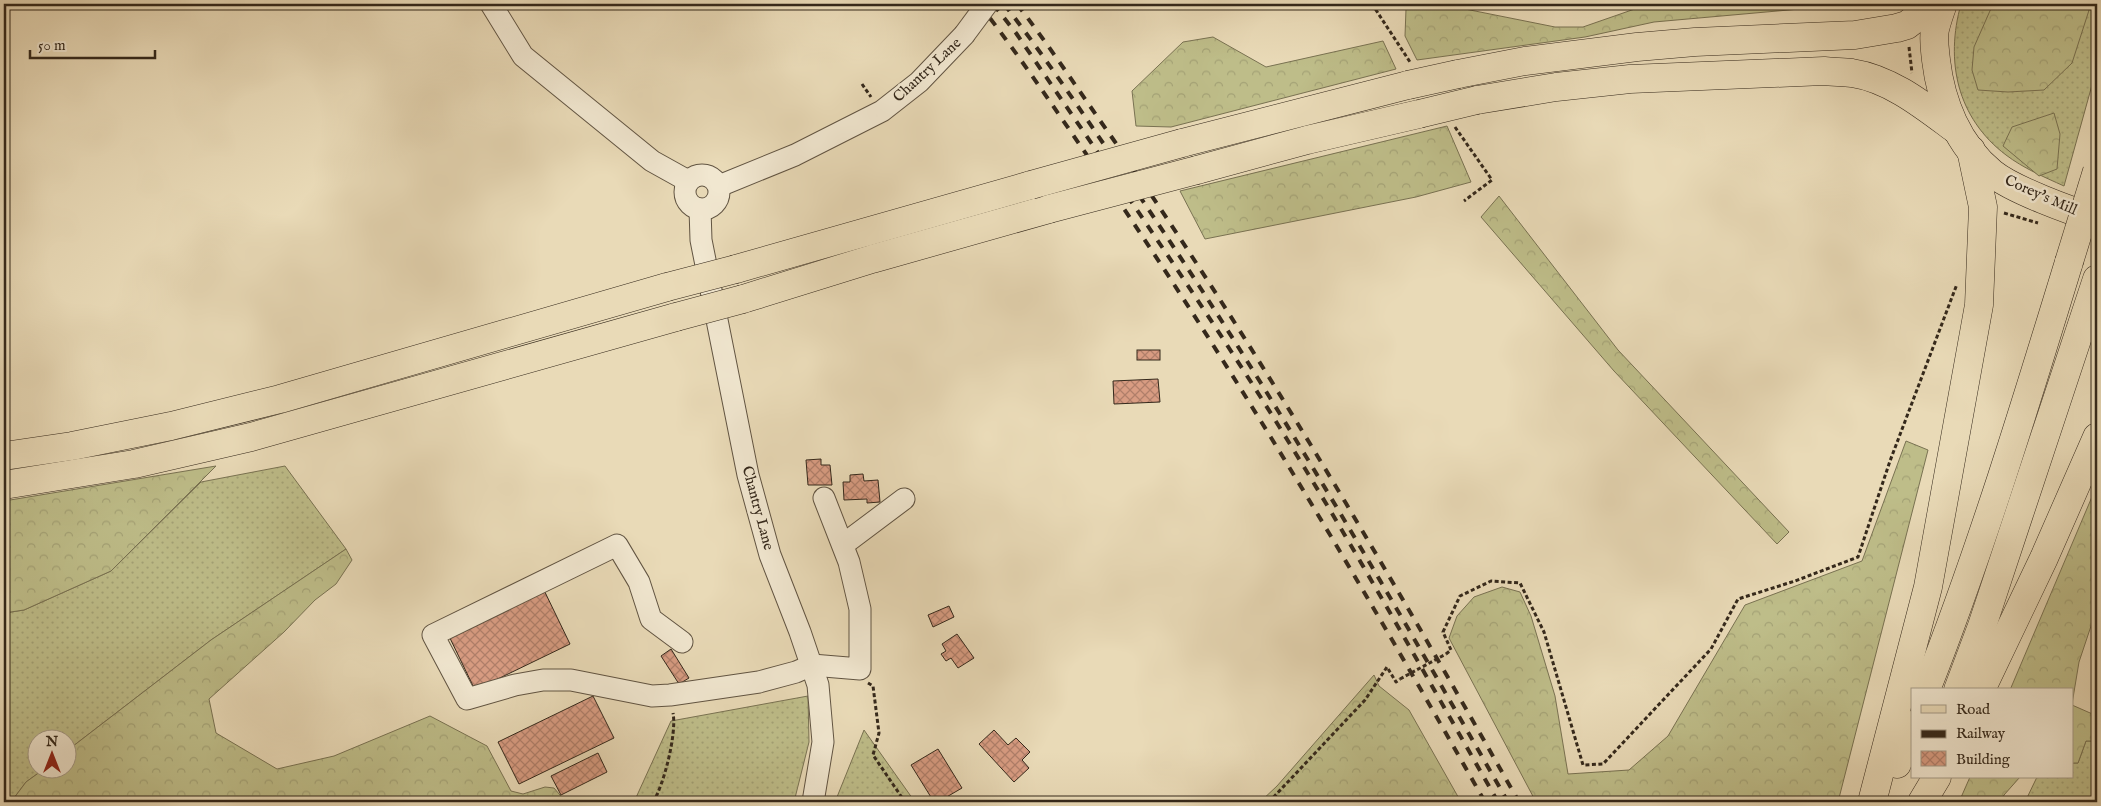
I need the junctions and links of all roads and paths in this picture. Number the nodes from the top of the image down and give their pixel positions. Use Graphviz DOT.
graph roads {
  1 [pos="491,4"];
  2 [pos="987,4"];
  3 [pos="1934,4"];
  4 [pos="1943,4"];
  5 [pos="1907,25"];
  6 [pos="1914,99"];
  7 [pos="1955,129"];
  8 [pos="1971,150"];
  9 [pos="2097,171"];
  10 [pos="688,181"];
  11 [pos="719,186"];
  12 [pos="1983,207"];
  13 [pos="700,209"];
  14 [pos="2097,219"];
  15 [pos="2041,224"];
  16 [pos="2097,279"];
  17 [pos="1959,280"];
  18 [pos="2097,437"];
  19 [pos="4,456"];
  20 [pos="4,485"];
  21 [pos="824,498"];
  22 [pos="904,499"];
  23 [pos="844,544"];
  24 [pos="682,642"];
  25 [pos="812,665"];
  26 [pos="872,686"];
  27 [pos="1927,688"];
  28 [pos="1959,688"];
  29 [pos="1982,688"];
  30 [pos="670,695"];
  31 [pos="1911,728"];
  32 [pos="1926,778"];
  33 [pos="1935,778"];
  34 [pos="653,802"];
  35 [pos="813,802"];
  36 [pos="905,802"];
  37 [pos="1269,802"];
  38 [pos="1872,802"];
  39 [pos="1882,802"];
  40 [pos="1916,802"];
  41 [pos="1922,802"];
  1 -- 10 [label="street"];
  2 -- 11 [label="street, Chantry Lane, bridge"];
  3 -- 5 [label="main road"];
  4 -- 7 [label="main road, Corey's Mill"];
  5 -- 6 [label="path"];
  5 -- 19 [label="main road, bridge"];
  6 -- 7 [label="main road"];
  6 -- 20 [label="main road, bridge"];
  7 -- 8 [label="main road, Corey's Mill"];
  8 -- 12 [label="main road"];
  8 -- 14 [label="main road, Corey's Mill"];
  9 -- 27 [label="main road, bridge"];
  10 -- 11 [label="street"];
  10 -- 13 [label="street"];
  11 -- 13 [label="street"];
  12 -- 15 [label="path"];
  12 -- 38 [label="main road"];
  13 -- 25 [label="street, Chantry Lane"];
  16 -- 28 [label="main road"];
  17 -- 37 [label="path, bridge"];
  18 -- 29 [label="main road"];
  21 -- 23 [label="street"];
  22 -- 23 [label="street"];
  23 -- 25 [label="street"];
  24 -- 30 [label="street"];
  25 -- 30 [label="street"];
  25 -- 35 [label="street, Chantry Lane"];
  26 -- 36 [label="path"];
  30 -- 34 [label="path"];
  31 -- 39 [label="main road"];
  32 -- 40 [label="main road"];
  33 -- 41 [label="main road"];
}
